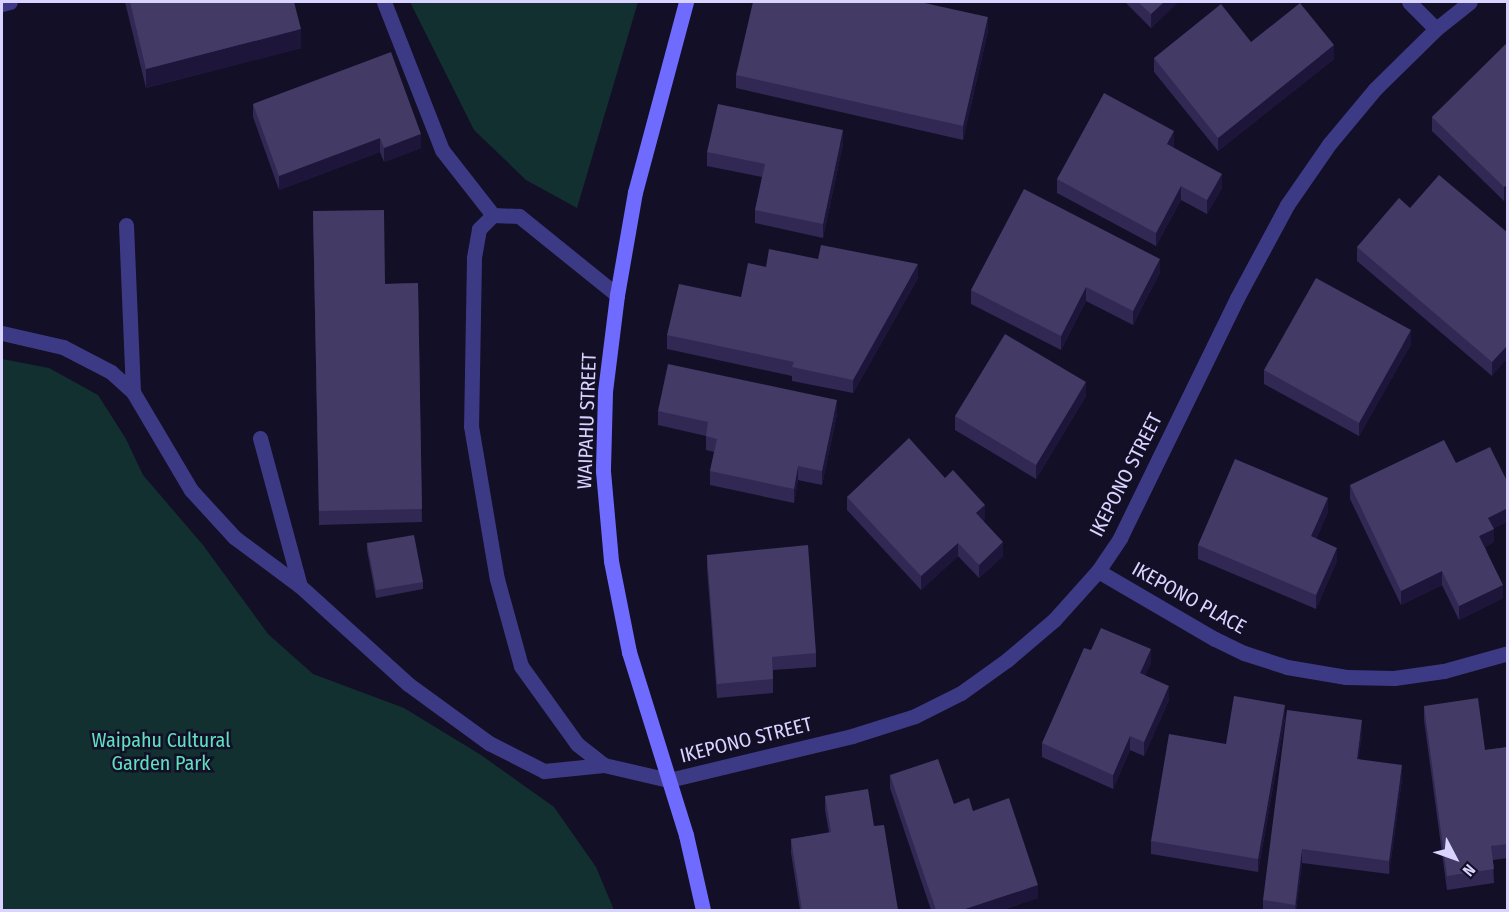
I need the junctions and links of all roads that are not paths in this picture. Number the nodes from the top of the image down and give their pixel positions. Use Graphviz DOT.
graph roads {
  1 [pos="10,2"];
  2 [pos="384,2"];
  3 [pos="686,2"];
  4 [pos="1408,2"];
  5 [pos="1470,2"];
  6 [pos="2,4"];
  7 [pos="1436,29"];
  8 [pos="493,215"];
  9 [pos="126,225"];
  10 [pos="617,295"];
  11 [pos="2,333"];
  12 [pos="133,392"];
  13 [pos="260,438"];
  14 [pos="1098,571"];
  15 [pos="300,586"];
  16 [pos="1508,653"];
  17 [pos="604,765"];
  18 [pos="669,780"];
  19 [pos="703,910"];
  1 -- 6 [label="street"];
  2 -- 8 [label="street"];
  3 -- 10 [label="street, WAIPAHU STREET"];
  4 -- 7 [label="street"];
  5 -- 7 [label="street, IKEPONO STREET"];
  7 -- 14 [label="street, IKEPONO STREET"];
  8 -- 10 [label="street"];
  8 -- 17 [label="street"];
  9 -- 12 [label="street"];
  10 -- 18 [label="street, WAIPAHU STREET"];
  11 -- 12 [label="street"];
  12 -- 15 [label="street"];
  13 -- 15 [label="street"];
  14 -- 16 [label="street, IKEPONO PLACE"];
  14 -- 18 [label="street, IKEPONO STREET"];
  15 -- 17 [label="street"];
  17 -- 18 [label="street"];
  18 -- 19 [label="street, WAIPAHU STREET"];
}
